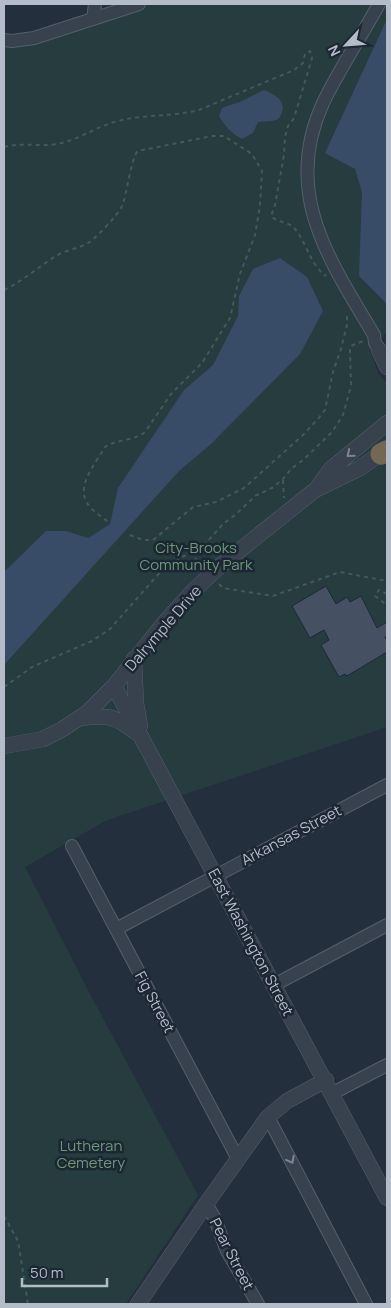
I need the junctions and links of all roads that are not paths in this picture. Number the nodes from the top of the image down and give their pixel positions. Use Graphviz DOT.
graph roads {
  1 [pos="95,4"];
  2 [pos="139,4"];
  3 [pos="379,4"];
  4 [pos="92,19"];
  5 [pos="4,40"];
  6 [pos="386,348"];
  7 [pos="387,367"];
  8 [pos="387,410"];
  9 [pos="387,423"];
  10 [pos="382,447"];
  11 [pos="134,659"];
  12 [pos="114,686"];
  13 [pos="80,718"];
  14 [pos="142,737"];
  15 [pos="4,746"];
  16 [pos="387,785"];
  17 [pos="72,846"];
  18 [pos="214,875"];
  19 [pos="387,925"];
  20 [pos="116,929"];
  21 [pos="274,985"];
  22 [pos="387,1065"];
  23 [pos="329,1087"];
  24 [pos="268,1117"];
  25 [pos="238,1159"];
  26 [pos="387,1198"];
  27 [pos="206,1204"];
  28 [pos="138,1304"];
  29 [pos="258,1304"];
  30 [pos="366,1304"];
  1 -- 4 [label="street"];
  2 -- 4 [label="street"];
  3 -- 6 [label="street"];
  4 -- 5 [label="street"];
  6 -- 7 [label="street"];
  8 -- 10 [label="street"];
  9 -- 10 [label="street, Dalrymple Drive"];
  10 -- 11 [label="street, Dalrymple Drive"];
  11 -- 12 [label="street, Dalrymple Drive"];
  11 -- 14 [label="street"];
  12 -- 13 [label="street, Dalrymple Drive"];
  12 -- 14 [label="street, East Washington Street"];
  13 -- 14 [label="street"];
  13 -- 15 [label="street, Dalrymple Drive"];
  14 -- 18 [label="street, East Washington Street"];
  16 -- 18 [label="street, Arkansas Street"];
  17 -- 20 [label="street, Fig Street"];
  18 -- 20 [label="street, Arkansas Street"];
  18 -- 21 [label="street, East Washington Street"];
  19 -- 21 [label="street"];
  20 -- 25 [label="street, Fig Street"];
  21 -- 23 [label="street, East Washington Street"];
  22 -- 23 [label="street"];
  23 -- 24 [label="street"];
  23 -- 26 [label="street, East Washington Street"];
  24 -- 25 [label="street"];
  24 -- 30 [label="street, one-way"];
  25 -- 27 [label="street"];
  27 -- 28 [label="street"];
  27 -- 29 [label="street, Pear Street"];
}
